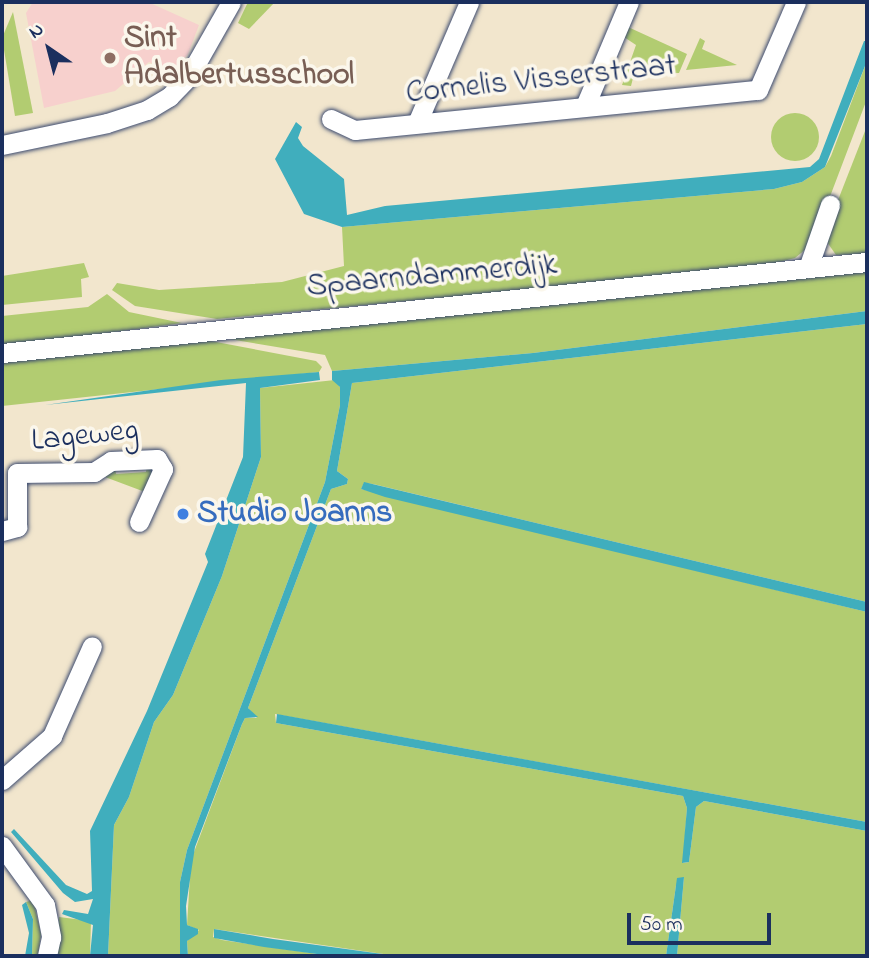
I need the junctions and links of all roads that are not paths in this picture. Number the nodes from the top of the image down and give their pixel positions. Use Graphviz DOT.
graph roads {
  1 [pos="231,2"];
  2 [pos="469,2"];
  3 [pos="629,2"];
  4 [pos="796,2"];
  5 [pos="585,106"];
  6 [pos="331,119"];
  7 [pos="417,123"];
  8 [pos="2,145"];
  9 [pos="830,205"];
  10 [pos="867,262"];
  11 [pos="807,268"];
  12 [pos="2,353"];
  13 [pos="139,522"];
  14 [pos="2,531"];
  15 [pos="92,646"];
  16 [pos="2,780"];
  17 [pos="2,846"];
  18 [pos="47,956"];
  1 -- 8 [label="street"];
  2 -- 7 [label="street"];
  3 -- 5 [label="street"];
  4 -- 5 [label="street, Cornelis Visserstraat"];
  5 -- 7 [label="street, Cornelis Visserstraat"];
  6 -- 7 [label="street, Cornelis Visserstraat"];
  9 -- 11 [label="street"];
  10 -- 11 [label="street, Spaarndammerdijk"];
  11 -- 12 [label="street, Spaarndammerdijk"];
  13 -- 14 [label="street, Lageweg"];
  15 -- 16 [label="street"];
  17 -- 18 [label="street"];
}
